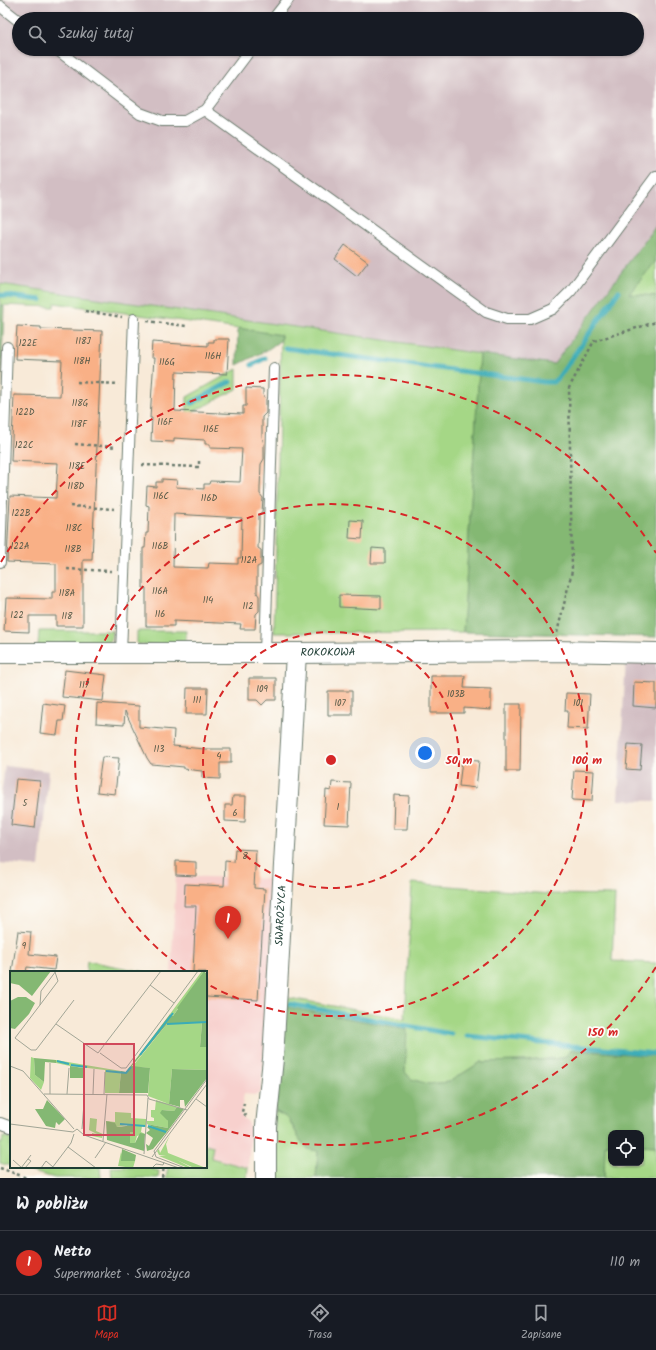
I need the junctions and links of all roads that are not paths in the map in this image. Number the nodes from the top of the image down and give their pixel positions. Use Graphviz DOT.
graph roads {
  1 [pos="288,0"];
  2 [pos="0,6"];
  3 [pos="279,12"];
  4 [pos="12,15"];
  5 [pos="65,56"];
  6 [pos="246,56"];
  7 [pos="205,110"];
  8 [pos="656,176"];
  9 [pos="134,319"];
  10 [pos="7,347"];
  11 [pos="274,368"];
  12 [pos="0,562"];
  13 [pos="0,653"];
  14 [pos="121,653"];
  15 [pos="265,653"];
  16 [pos="296,653"];
  17 [pos="656,653"];
  18 [pos="0,1123"];
  19 [pos="10,1128"];
  20 [pos="266,1178"];
  1 -- 3 [label="lane"];
  2 -- 4 [label="lane"];
  5 -- 7 [label="lane"];
  6 -- 7 [label="lane"];
  7 -- 8 [label="lane"];
  9 -- 14 [label="lane"];
  10 -- 12 [label="lane"];
  11 -- 15 [label="lane"];
  13 -- 14 [label="street, ROKOKOWA"];
  14 -- 15 [label="street, ROKOKOWA"];
  15 -- 16 [label="street, ROKOKOWA"];
  16 -- 17 [label="street, ROKOKOWA"];
  16 -- 20 [label="street, SWAROŻYCA"];
  18 -- 19 [label="lane"];
}
